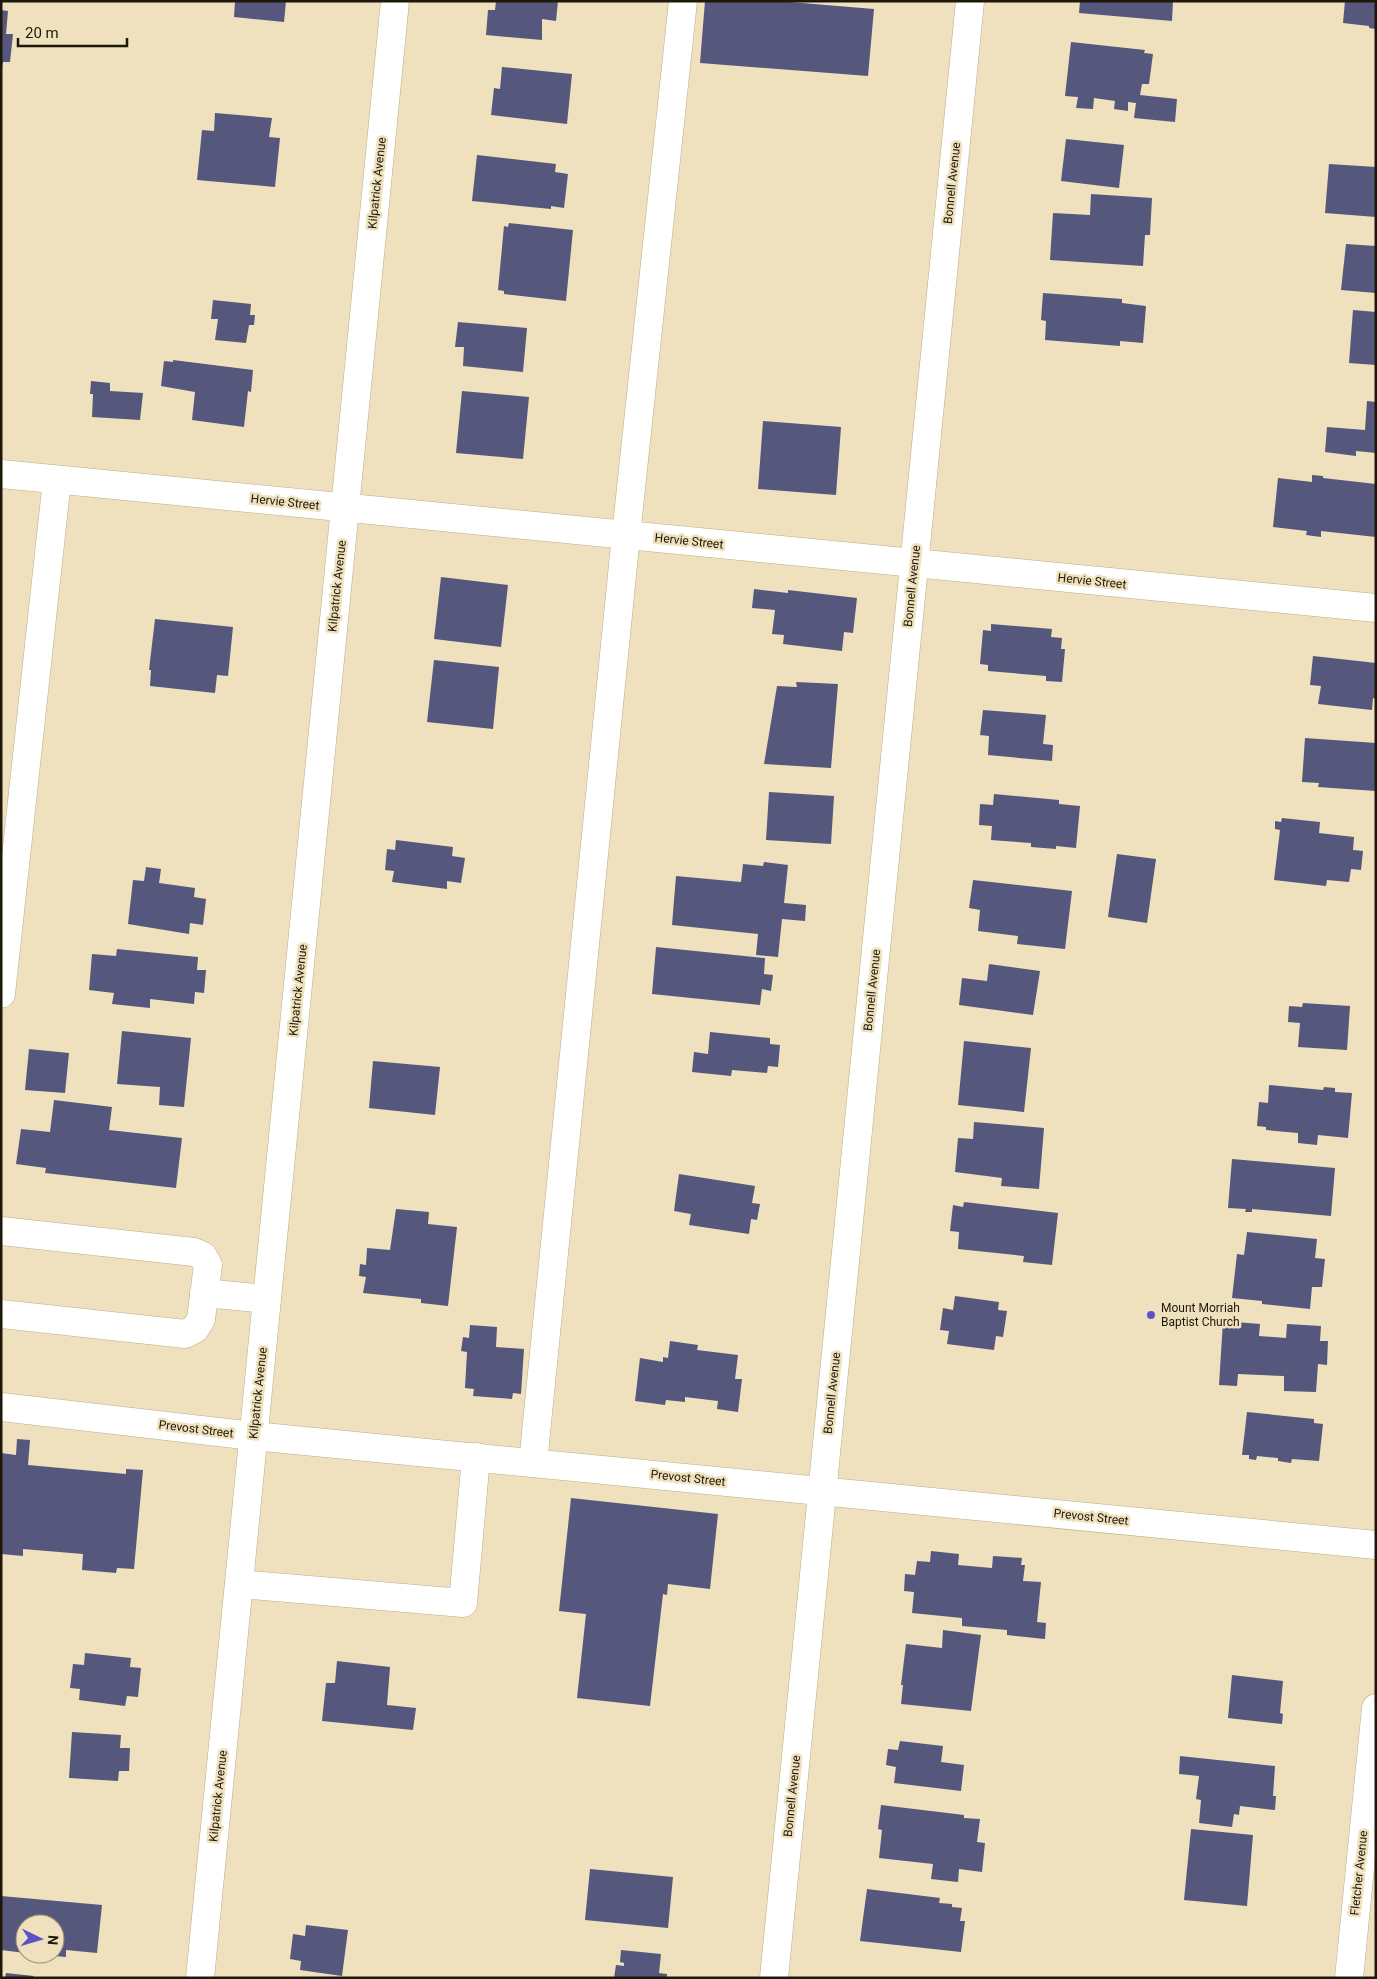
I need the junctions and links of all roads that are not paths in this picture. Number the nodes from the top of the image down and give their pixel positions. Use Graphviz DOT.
graph roads {
  1 [pos="395,1"];
  2 [pos="683,1"];
  3 [pos="970,1"];
  4 [pos="1,474"];
  5 [pos="58,480"];
  6 [pos="345,508"];
  7 [pos="626,535"];
  8 [pos="914,564"];
  9 [pos="1376,608"];
  10 [pos="1,994"];
  11 [pos="1,1231"];
  12 [pos="204,1293"];
  13 [pos="267,1299"];
  14 [pos="1,1314"];
  15 [pos="1,1407"];
  16 [pos="253,1436"];
  17 [pos="476,1457"];
  18 [pos="533,1463"];
  19 [pos="822,1491"];
  20 [pos="1376,1545"];
  21 [pos="238,1584"];
  22 [pos="1376,1708"];
  23 [pos="200,1978"];
  24 [pos="774,1978"];
  25 [pos="1349,1978"];
  1 -- 6 [label="street, Kilpatrick Avenue"];
  2 -- 7 [label="street"];
  3 -- 8 [label="street, Bonnell Avenue"];
  4 -- 5 [label="street, Hervie Street"];
  5 -- 6 [label="street, Hervie Street"];
  5 -- 10 [label="street"];
  6 -- 7 [label="street, Hervie Street"];
  6 -- 13 [label="street, Kilpatrick Avenue"];
  7 -- 8 [label="street, Hervie Street"];
  7 -- 18 [label="street"];
  8 -- 9 [label="street, Hervie Street"];
  8 -- 19 [label="street, Bonnell Avenue"];
  11 -- 12 [label="street"];
  12 -- 13 [label="street"];
  12 -- 14 [label="street"];
  13 -- 16 [label="street, Kilpatrick Avenue"];
  15 -- 16 [label="street, Prevost Street"];
  16 -- 17 [label="street, Prevost Street"];
  16 -- 21 [label="street, Kilpatrick Avenue"];
  17 -- 18 [label="street, Prevost Street"];
  17 -- 21 [label="street"];
  18 -- 19 [label="street, Prevost Street"];
  19 -- 20 [label="street, Prevost Street"];
  19 -- 24 [label="street, Bonnell Avenue"];
  21 -- 23 [label="street, Kilpatrick Avenue"];
  22 -- 25 [label="street, Fletcher Avenue"];
}
